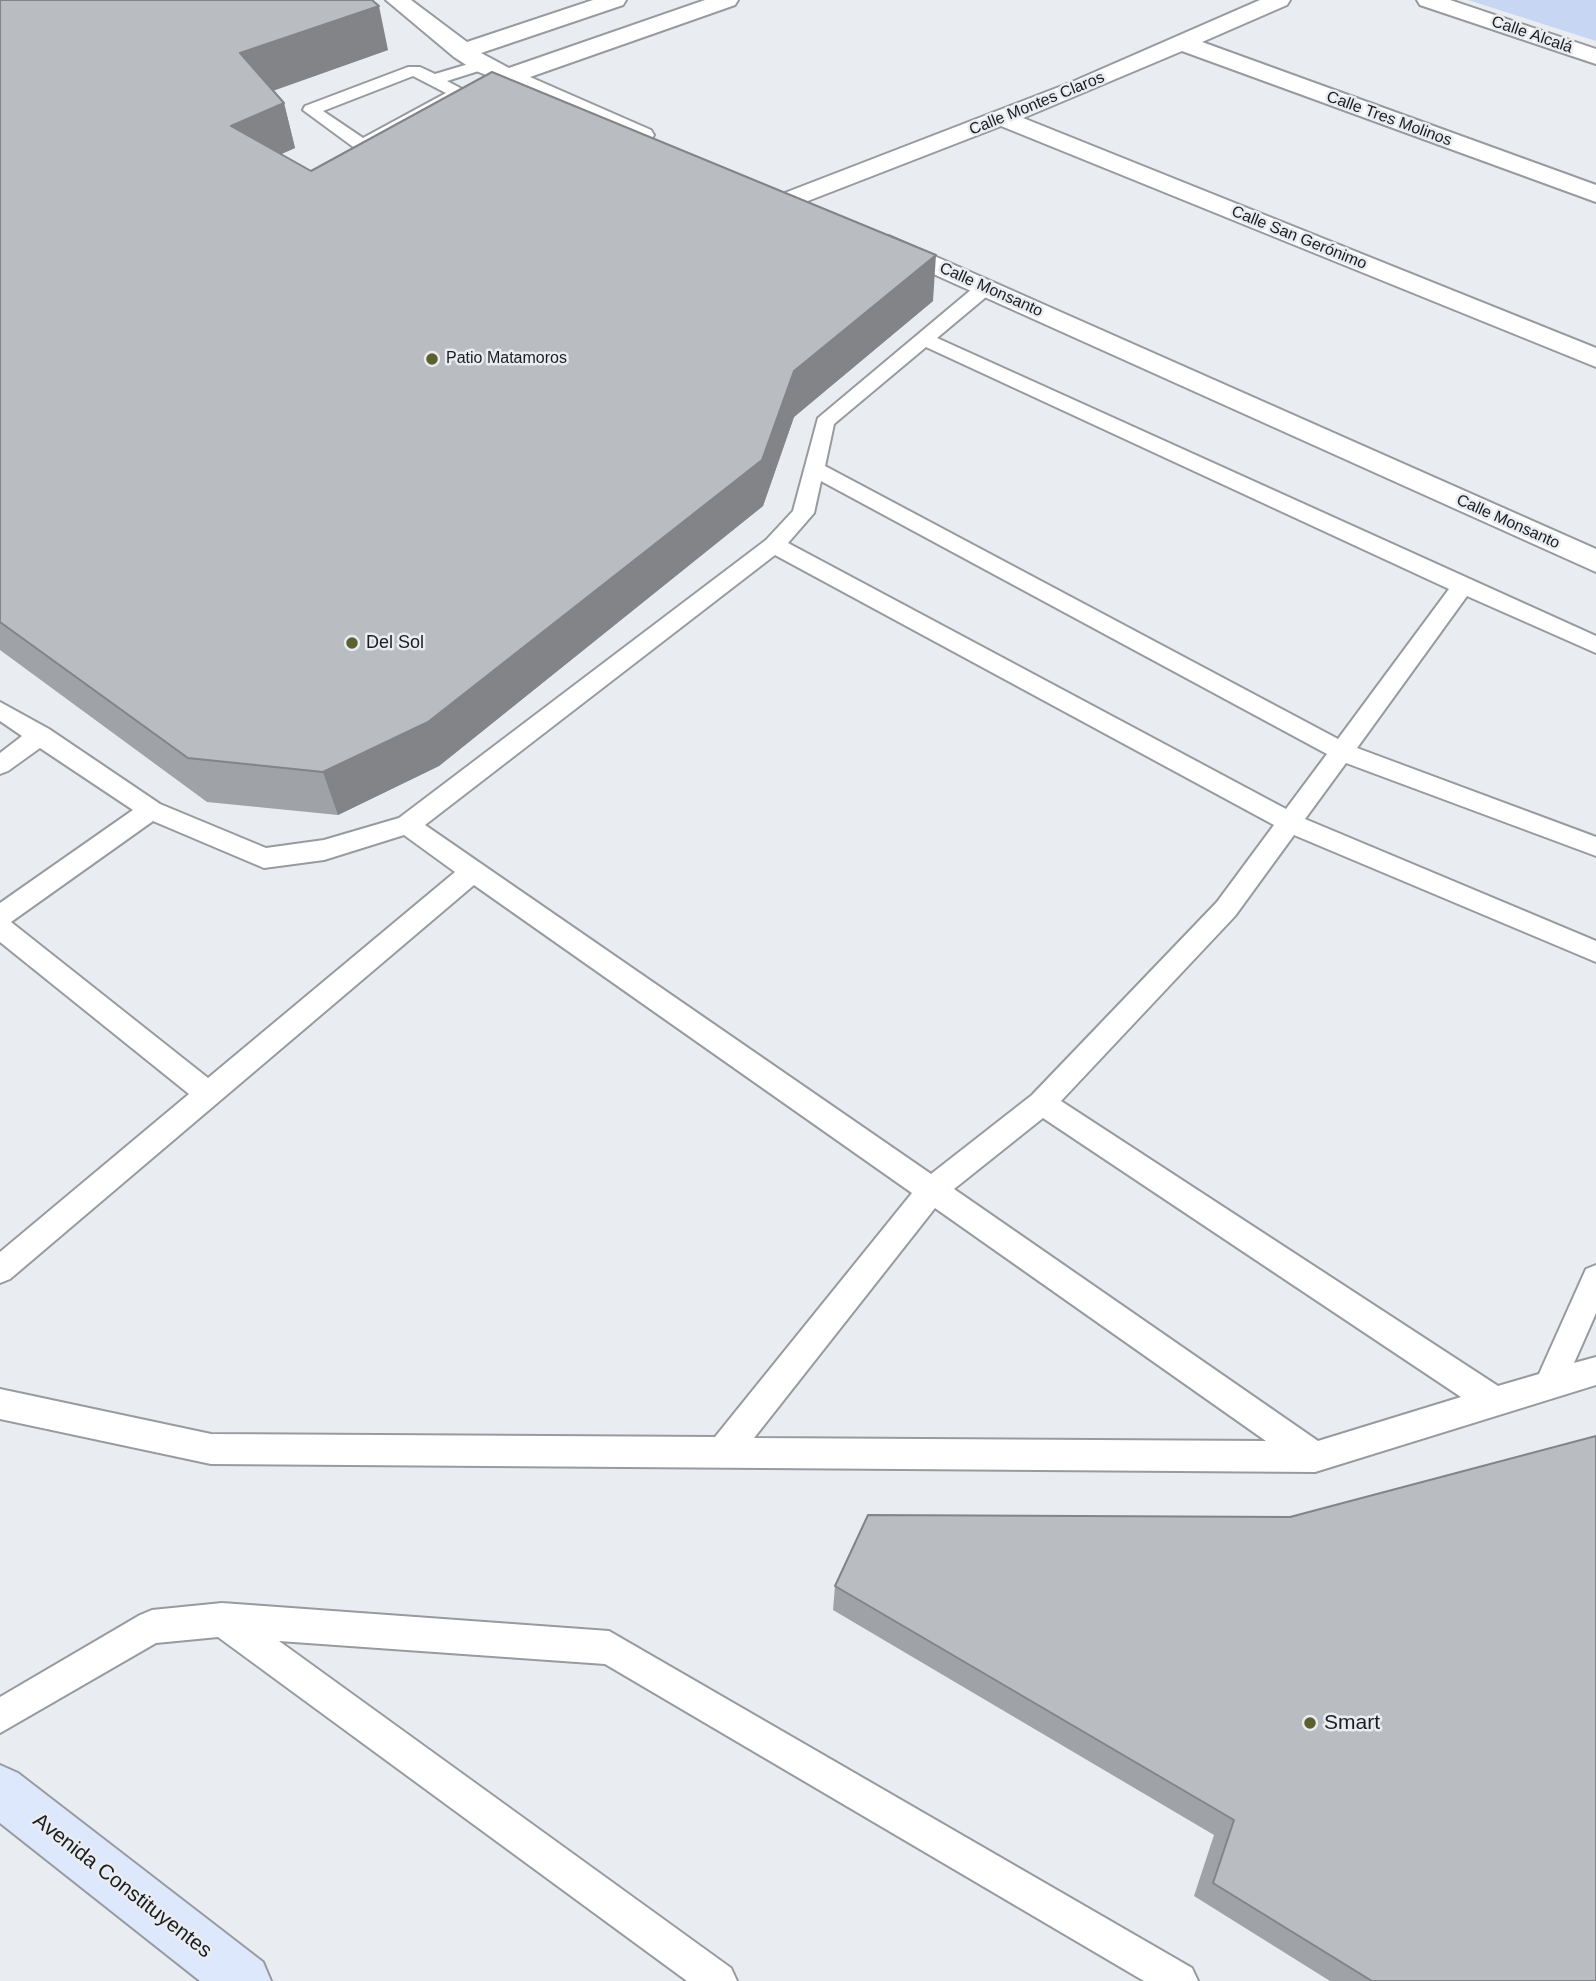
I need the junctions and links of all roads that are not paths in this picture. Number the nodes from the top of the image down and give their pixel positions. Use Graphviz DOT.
graph roads {
  1 [pos="397,0"];
  2 [pos="615,0"];
  3 [pos="727,0"];
  4 [pos="1279,0"];
  5 [pos="1428,0"];
  6 [pos="1183,43"];
  7 [pos="1596,57"];
  8 [pos="472,59"];
  9 [pos="507,77"];
  10 [pos="433,80"];
  11 [pos="1002,118"];
  12 [pos="667,146"];
  13 [pos="1596,194"];
  14 [pos="827,215"];
  15 [pos="864,232"];
  16 [pos="985,288"];
  17 [pos="924,340"];
  18 [pos="1596,358"];
  19 [pos="814,469"];
  20 [pos="774,545"];
  21 [pos="1596,561"];
  22 [pos="1462,586"];
  23 [pos="1596,645"];
  24 [pos="0,710"];
  25 [pos="41,735"];
  26 [pos="1342,752"];
  27 [pos="0,765"];
  28 [pos="151,810"];
  29 [pos="1290,823"];
  30 [pos="407,825"];
  31 [pos="1596,847"];
  32 [pos="473,871"];
  33 [pos="0,916"];
  34 [pos="0,928"];
  35 [pos="1596,952"];
  36 [pos="208,1094"];
  37 [pos="1042,1103"];
  38 [pos="932,1190"];
  39 [pos="0,1270"];
  40 [pos="1596,1279"];
  41 [pos="1596,1371"];
  42 [pos="1549,1385"];
  43 [pos="1495,1402"];
  44 [pos="0,1404"];
  45 [pos="722,1453"];
  46 [pos="1315,1457"];
  47 [pos="222,1620"];
  48 [pos="0,1716"];
  49 [pos="0,1791"];
  50 [pos="244,1981"];
  51 [pos="718,1981"];
  52 [pos="1179,1981"];
  1 -- 8 [label="street"];
  2 -- 8 [label="street"];
  3 -- 9 [label="street"];
  4 -- 6 [label="street, Calle Montes Claros"];
  5 -- 7 [label="street, Calle Alcalá"];
  6 -- 11 [label="street, Calle Montes Claros"];
  6 -- 13 [label="street, Calle Tres Molinos"];
  8 -- 9 [label="street"];
  8 -- 10 [label="lane"];
  9 -- 12 [label="street"];
  10 -- 10 [label="lane"];
  11 -- 14 [label="street, Calle Montes Claros"];
  11 -- 18 [label="street, Calle San Gerónimo"];
  15 -- 16 [label="street, Calle Monsanto"];
  16 -- 17 [label="lane"];
  16 -- 21 [label="street, Calle Monsanto"];
  17 -- 19 [label="lane"];
  17 -- 22 [label="lane"];
  19 -- 20 [label="lane"];
  19 -- 26 [label="lane"];
  20 -- 29 [label="lane"];
  20 -- 30 [label="lane"];
  22 -- 23 [label="lane"];
  22 -- 26 [label="lane"];
  24 -- 25 [label="lane"];
  25 -- 27 [label="lane"];
  25 -- 28 [label="lane"];
  26 -- 29 [label="lane"];
  26 -- 31 [label="lane"];
  28 -- 30 [label="lane"];
  28 -- 33 [label="lane"];
  29 -- 35 [label="lane"];
  29 -- 37 [label="lane"];
  30 -- 32 [label="lane"];
  32 -- 36 [label="lane"];
  32 -- 38 [label="lane"];
  34 -- 36 [label="lane"];
  36 -- 39 [label="lane"];
  37 -- 38 [label="lane"];
  37 -- 43 [label="lane"];
  38 -- 45 [label="lane"];
  38 -- 46 [label="lane"];
  40 -- 42 [label="lane"];
  41 -- 42 [label="lane"];
  42 -- 43 [label="lane"];
  43 -- 46 [label="lane"];
  44 -- 45 [label="lane"];
  45 -- 46 [label="lane"];
  47 -- 48 [label="lane"];
  47 -- 51 [label="lane"];
  47 -- 52 [label="lane"];
  49 -- 50 [label="main road, Avenida Constituyentes"];
}
